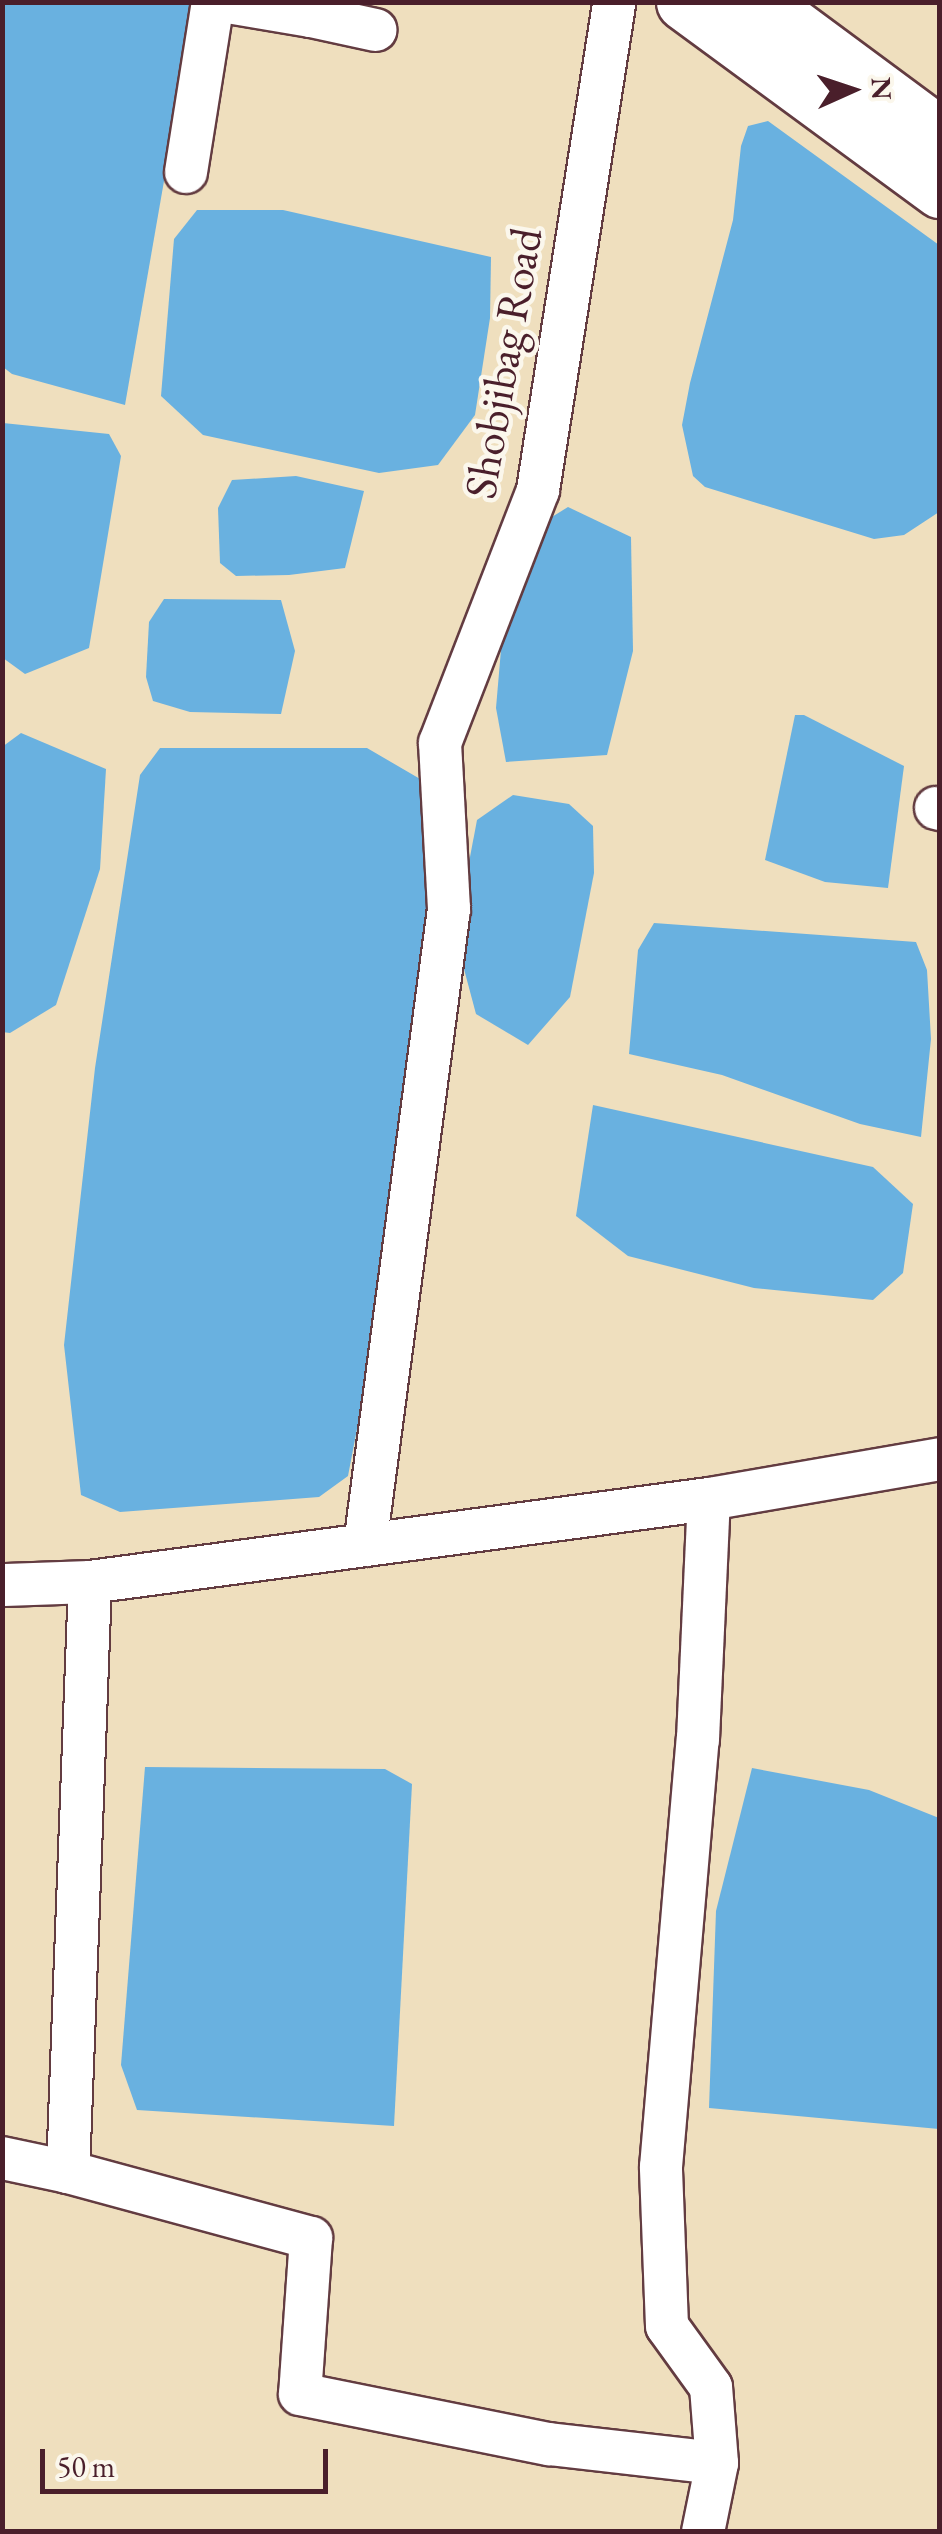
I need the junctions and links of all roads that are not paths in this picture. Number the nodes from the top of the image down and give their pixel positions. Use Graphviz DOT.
graph roads {
  1 [pos="213,2"];
  2 [pos="228,2"];
  3 [pos="614,2"];
  4 [pos="684,2"];
  5 [pos="760,2"];
  6 [pos="311,9"];
  7 [pos="376,30"];
  8 [pos="940,135"];
  9 [pos="186,172"];
  10 [pos="940,190"];
  11 [pos="940,1460"];
  12 [pos="709,1499"];
  13 [pos="365,1545"];
  14 [pos="90,1582"];
  15 [pos="2,1585"];
  16 [pos="2,2158"];
  17 [pos="68,2172"];
  18 [pos="717,2463"];
  19 [pos="703,2532"];
  1 -- 9 [label="street"];
  2 -- 6 [label="street"];
  3 -- 13 [label="street, Shobjibag Road"];
  4 -- 10 [label="highway"];
  5 -- 8 [label="highway"];
  6 -- 7 [label="street"];
  11 -- 12 [label="street"];
  12 -- 13 [label="street"];
  12 -- 18 [label="street"];
  13 -- 14 [label="street"];
  14 -- 15 [label="street"];
  14 -- 17 [label="street"];
  16 -- 17 [label="street"];
  17 -- 18 [label="street"];
  18 -- 19 [label="street"];
}
